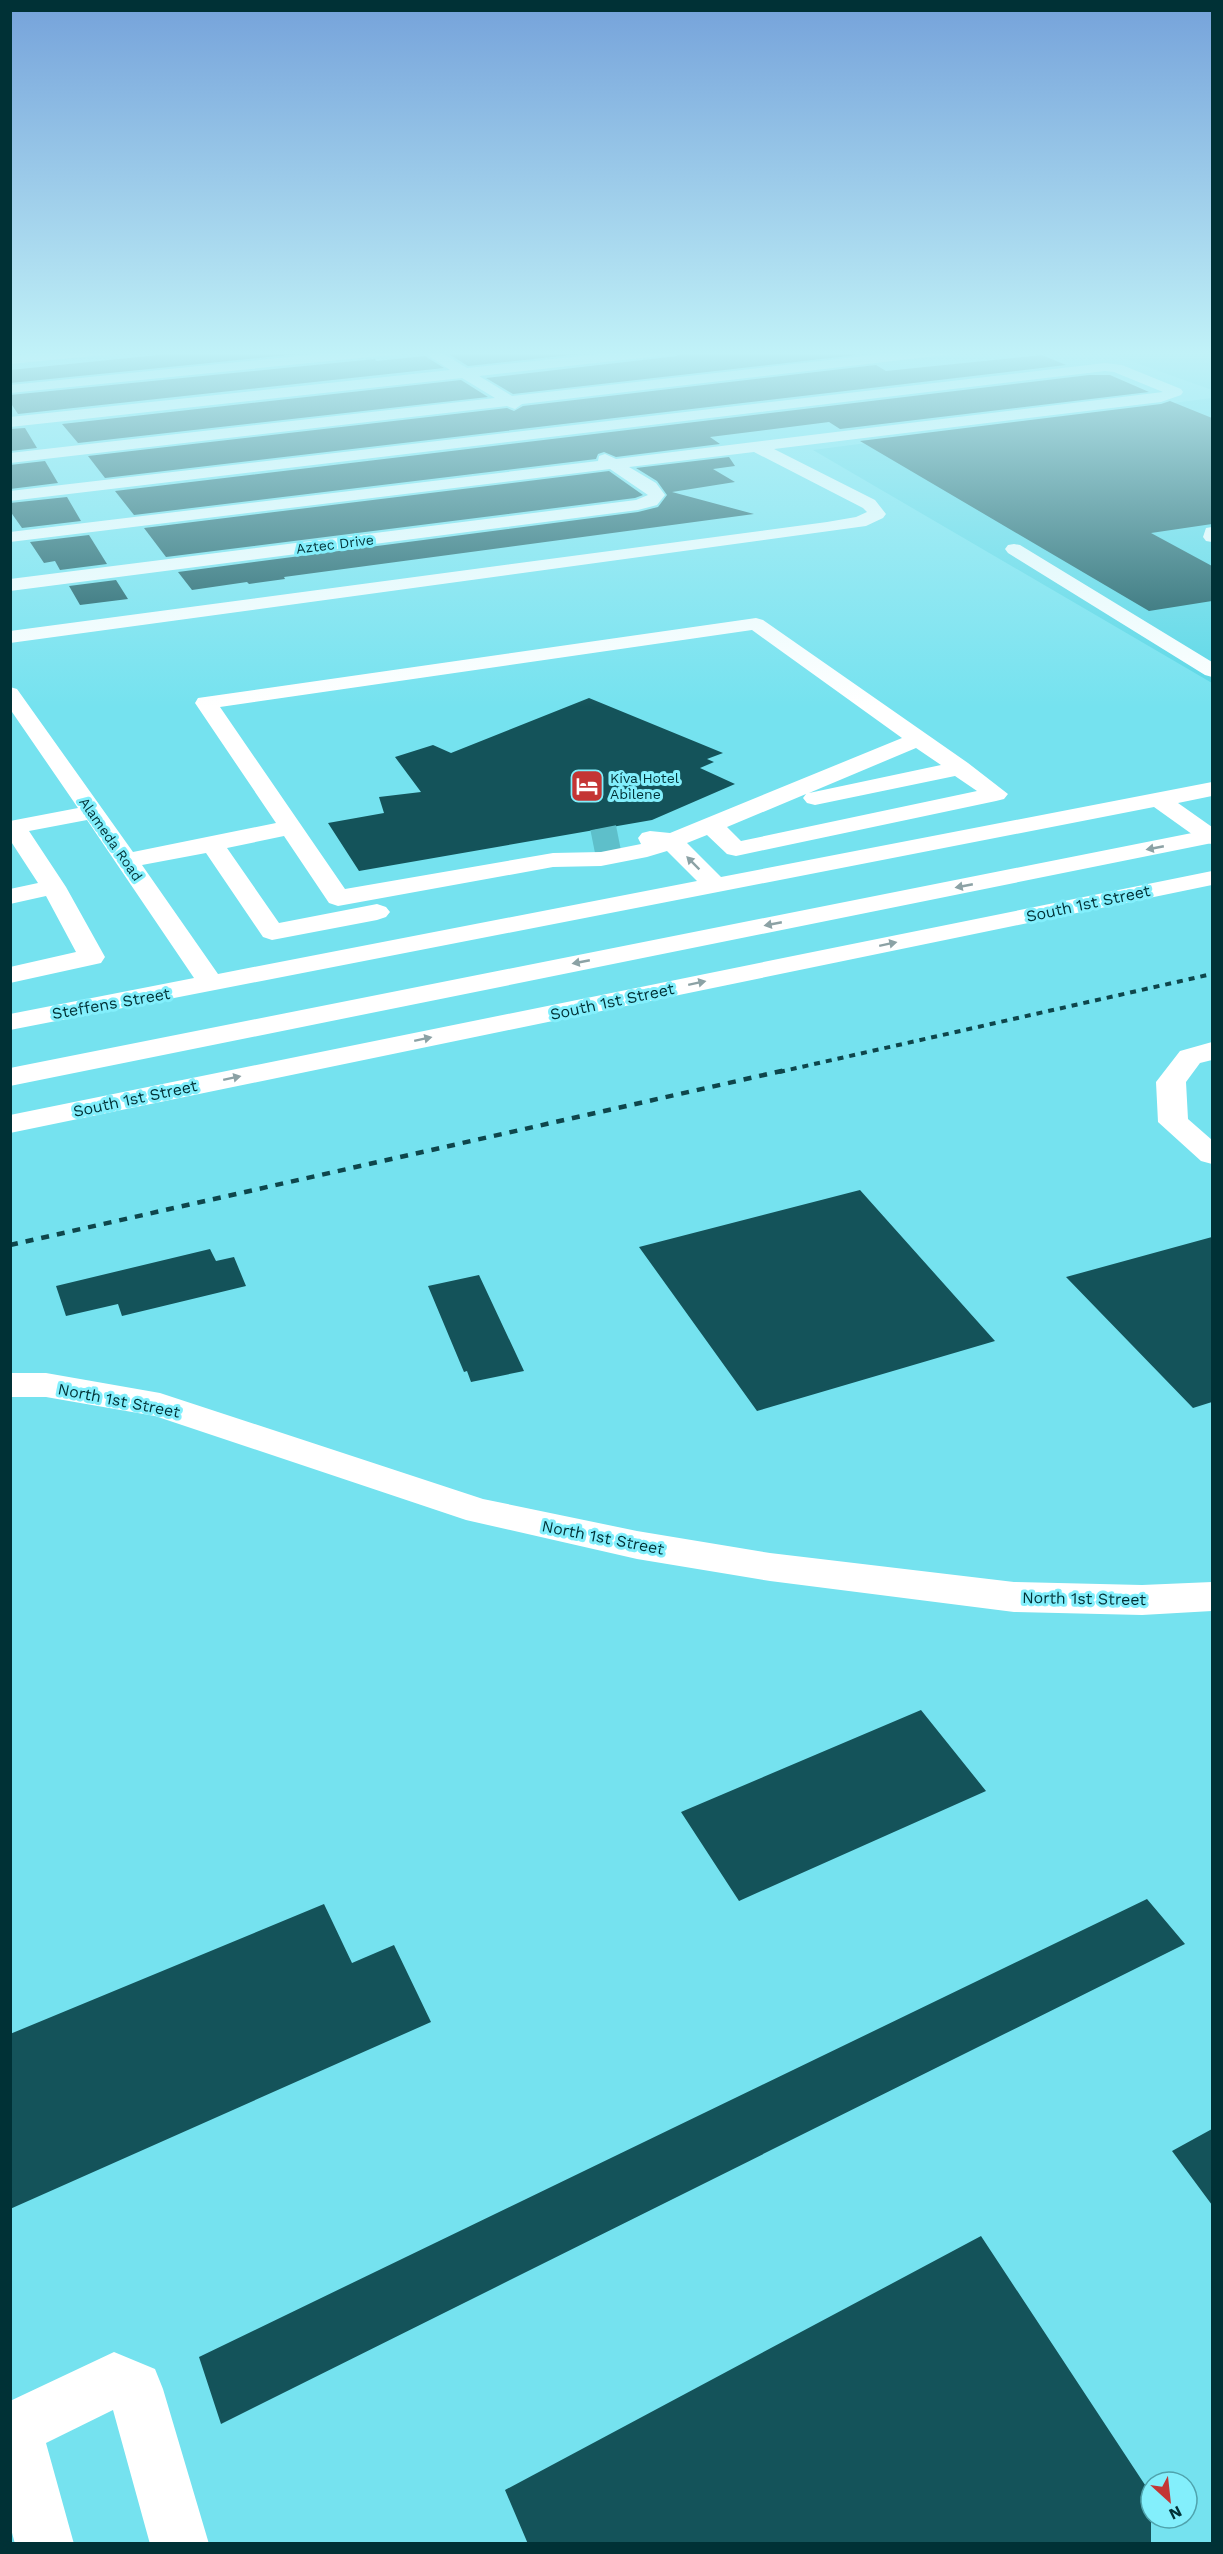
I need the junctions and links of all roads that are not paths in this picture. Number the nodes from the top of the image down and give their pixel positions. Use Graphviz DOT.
graph roads {
  1 [pos="233,469"];
  2 [pos="570,469"];
  3 [pos="621,469"];
  4 [pos="801,469"];
  5 [pos="10,496"];
  6 [pos="1212,532"];
  7 [pos="10,537"];
  8 [pos="1212,537"];
  9 [pos="1014,549"];
  10 [pos="10,585"];
  11 [pos="10,637"];
  12 [pos="1212,671"];
  13 [pos="10,693"];
  14 [pos="19,720"];
  15 [pos="918,739"];
  16 [pos="960,768"];
  17 [pos="1212,789"];
  18 [pos="1159,800"];
  19 [pos="93,812"];
  20 [pos="738,814"];
  21 [pos="12,825"];
  22 [pos="711,825"];
  23 [pos="291,827"];
  24 [pos="628,836"];
  25 [pos="1212,837"];
  26 [pos="670,840"];
  27 [pos="212,843"];
  28 [pos="592,843"];
  29 [pos="566,860"];
  30 [pos="127,861"];
  31 [pos="537,863"];
  32 [pos="1212,878"];
  33 [pos="716,886"];
  34 [pos="53,887"];
  35 [pos="10,897"];
  36 [pos="607,907"];
  37 [pos="11,973"];
  38 [pos="212,984"];
  39 [pos="10,1022"];
  40 [pos="1212,1051"];
  41 [pos="10,1077"];
  42 [pos="10,1124"];
  43 [pos="1212,1155"];
  44 [pos="10,1385"];
  45 [pos="1212,1597"];
  46 [pos="12,2430"];
  47 [pos="45,2544"];
  48 [pos="180,2544"];
  1 -- 5 [label="main road"];
  2 -- 7 [label="main road"];
  3 -- 10 [label="main road, Aztec Drive"];
  4 -- 11 [label="main road"];
  6 -- 8 [label="main road"];
  9 -- 12 [label="main road"];
  13 -- 14 [label="main road, Alameda Road"];
  14 -- 19 [label="main road, Alameda Road"];
  15 -- 16 [label="main road"];
  15 -- 20 [label="main road"];
  15 -- 23 [label="main road"];
  16 -- 20 [label="main road"];
  16 -- 22 [label="main road"];
  17 -- 18 [label="main road"];
  18 -- 25 [label="main road"];
  18 -- 33 [label="main road"];
  19 -- 21 [label="main road"];
  19 -- 30 [label="main road, Alameda Road"];
  20 -- 22 [label="main road"];
  21 -- 34 [label="main road"];
  22 -- 26 [label="main road"];
  23 -- 27 [label="main road"];
  23 -- 31 [label="main road"];
  24 -- 26 [label="main road"];
  25 -- 41 [label="main road, one-way"];
  26 -- 29 [label="main road"];
  33 -- 26 [label="main road, one-way"];
  27 -- 30 [label="main road"];
  27 -- 31 [label="main road"];
  28 -- 29 [label="main road"];
  29 -- 31 [label="main road"];
  29 -- 36 [label="main road"];
  30 -- 38 [label="main road, Alameda Road"];
  42 -- 32 [label="main road, South 1st Street, one-way"];
  33 -- 36 [label="main road"];
  34 -- 35 [label="main road"];
  34 -- 37 [label="main road"];
  36 -- 38 [label="main road"];
  38 -- 39 [label="main road, Steffens Street"];
  40 -- 43 [label="main road"];
  44 -- 45 [label="main road, North 1st Street"];
  46 -- 47 [label="main road"];
  46 -- 48 [label="main road"];
}
